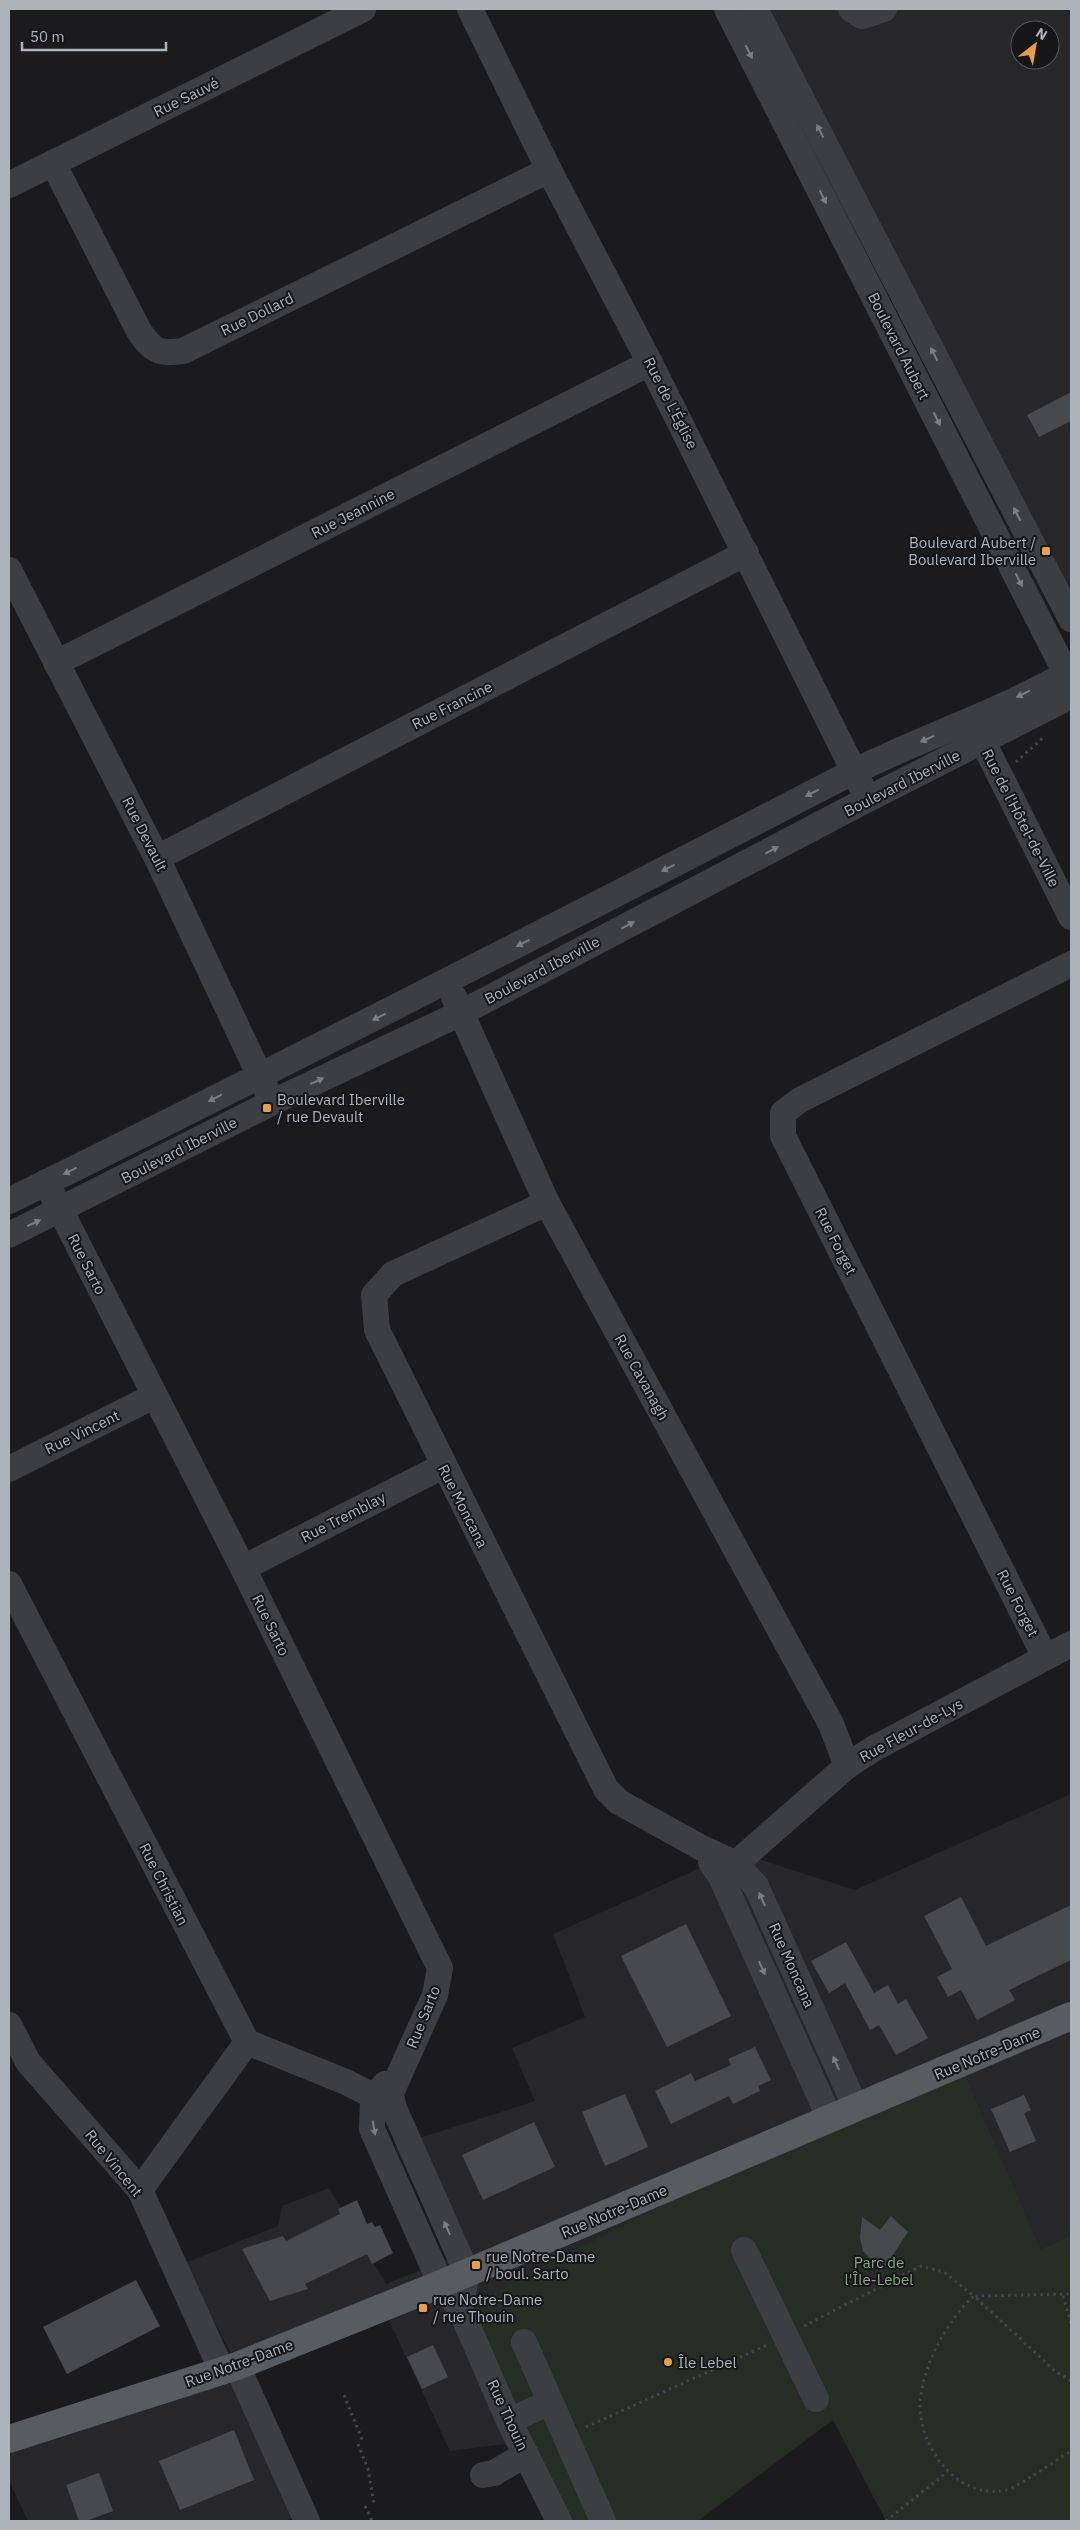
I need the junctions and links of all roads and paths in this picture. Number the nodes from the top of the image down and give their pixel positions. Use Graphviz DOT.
graph roads {
  1 [pos="363,9"];
  2 [pos="470,9"];
  3 [pos="727,9"];
  4 [pos="755,9"];
  5 [pos="851,9"];
  6 [pos="884,9"];
  7 [pos="53,163"];
  8 [pos="549,170"];
  9 [pos="9,185"];
  10 [pos="650,363"];
  11 [pos="746,553"];
  12 [pos="9,570"];
  13 [pos="1071,619"];
  14 [pos="56,663"];
  15 [pos="1070,681"];
  16 [pos="977,731"];
  17 [pos="1048,733"];
  18 [pos="1012,764"];
  19 [pos="855,770"];
  20 [pos="868,799"];
  21 [pos="157,858"];
  22 [pos="1071,917"];
  23 [pos="1071,964"];
  24 [pos="447,983"];
  25 [pos="461,1013"];
  26 [pos="258,1076"];
  27 [pos="273,1102"];
  28 [pos="46,1182"];
  29 [pos="9,1201"];
  30 [pos="547,1203"];
  31 [pos="60,1210"];
  32 [pos="9,1235"];
  33 [pos="154,1396"];
  34 [pos="443,1466"];
  35 [pos="9,1469"];
  36 [pos="243,1568"];
  37 [pos="9,1584"];
  38 [pos="1071,1644"];
  39 [pos="1045,1657"];
  40 [pos="847,1766"];
  41 [pos="729,1870"];
  42 [pos="1071,2016"];
  43 [pos="9,2025"];
  44 [pos="247,2042"];
  45 [pos="384,2102"];
  46 [pos="856,2108"];
  47 [pos="830,2120"];
  48 [pos="140,2190"];
  49 [pos="744,2250"];
  50 [pos="468,2273"];
  51 [pos="441,2284"];
  52 [pos="1071,2294"];
  53 [pos="974,2296"];
  54 [pos="1063,2296"];
  55 [pos="460,2308"];
  56 [pos="1071,2323"];
  57 [pos="786,2336"];
  58 [pos="524,2342"];
  59 [pos="230,2368"];
  60 [pos="1071,2381"];
  61 [pos="344,2395"];
  62 [pos="816,2398"];
  63 [pos="550,2402"];
  64 [pos="509,2421"];
  65 [pos="566,2436"];
  66 [pos="9,2439"];
  67 [pos="363,2442"];
  68 [pos="358,2444"];
  69 [pos="1071,2451"];
  70 [pos="526,2454"];
  71 [pos="947,2472"];
  72 [pos="483,2476"];
  73 [pos="374,2504"];
  74 [pos="365,2506"];
  75 [pos="307,2521"];
  76 [pos="372,2521"];
  77 [pos="559,2521"];
  78 [pos="603,2521"];
  79 [pos="886,2521"];
  1 -- 7 [label="street, Rue Sauvé"];
  2 -- 8 [label="street, Rue de L'Église"];
  3 -- 15 [label="street, Boulevard Aubert, one-way"];
  13 -- 4 [label="street, Boulevard Aubert, one-way"];
  5 -- 6 [label="street"];
  7 -- 8 [label="street, Rue Dollard"];
  7 -- 9 [label="street, Rue Sauvé"];
  8 -- 10 [label="street, Rue de L'Église"];
  10 -- 11 [label="street, Rue de L'Église"];
  10 -- 14 [label="street, Rue Jeannine"];
  11 -- 19 [label="street, Rue de L'Église"];
  11 -- 21 [label="street, Rue Francine"];
  12 -- 14 [label="street, Rue Devault"];
  14 -- 21 [label="street, Rue Devault"];
  15 -- 16 [label="street, Boulevard Iberville"];
  16 -- 19 [label="street, Boulevard Iberville, one-way"];
  16 -- 20 [label="street, Boulevard Iberville"];
  16 -- 22 [label="street, Rue de l'Hôtel-de-Ville"];
  17 -- 18 [label="path"];
  19 -- 20 [label="street, Rue de L'Église"];
  19 -- 24 [label="street, Boulevard Iberville, one-way"];
  25 -- 20 [label="street, Boulevard Iberville, one-way"];
  21 -- 26 [label="street, Rue Devault"];
  23 -- 39 [label="street, Rue Forget"];
  24 -- 25 [label="street, Rue Cavanagh"];
  24 -- 26 [label="street, Boulevard Iberville, one-way"];
  27 -- 25 [label="street, Boulevard Iberville, one-way"];
  25 -- 30 [label="street, Rue Cavanagh"];
  26 -- 27 [label="street, Rue Devault"];
  26 -- 28 [label="street, Boulevard Iberville, one-way"];
  27 -- 31 [label="street, Boulevard Iberville"];
  28 -- 29 [label="street, Boulevard Iberville"];
  28 -- 31 [label="street, Rue Sarto"];
  30 -- 34 [label="street, Rue Moncana"];
  30 -- 40 [label="street, Rue Cavanagh"];
  32 -- 31 [label="street, Boulevard Iberville, one-way"];
  31 -- 33 [label="street, Rue Sarto"];
  33 -- 35 [label="street, Rue Vincent"];
  33 -- 36 [label="street, Rue Sarto"];
  34 -- 36 [label="street, Rue Tremblay"];
  34 -- 41 [label="street, Rue Moncana"];
  36 -- 45 [label="street, Rue Sarto"];
  37 -- 44 [label="street, Rue Christian"];
  38 -- 39 [label="street, Rue Fleur-de-Lys"];
  39 -- 40 [label="street, Rue Fleur-de-Lys"];
  40 -- 41 [label="street, Rue Fleur-de-Lys"];
  46 -- 41 [label="street, Rue Moncana, one-way"];
  41 -- 47 [label="street, Rue Moncana, one-way"];
  42 -- 46 [label="main road, Rue Notre-Dame"];
  43 -- 48 [label="street, Rue Vincent"];
  44 -- 45 [label="street"];
  44 -- 48 [label="street"];
  50 -- 45 [label="street, one-way"];
  45 -- 51 [label="street, one-way"];
  46 -- 47 [label="main road, Rue Notre-Dame"];
  47 -- 50 [label="main road, Rue Notre-Dame"];
  48 -- 59 [label="street, Rue Vincent"];
  49 -- 57 [label="street"];
  50 -- 51 [label="main road, Rue Notre-Dame"];
  50 -- 55 [label="street"];
  51 -- 55 [label="street, Rue Thouin"];
  51 -- 59 [label="main road, Rue Notre-Dame"];
  52 -- 54 [label="path"];
  53 -- 54 [label="path"];
  53 -- 57 [label="path"];
  53 -- 60 [label="path"];
  53 -- 71 [label="path"];
  54 -- 56 [label="path"];
  55 -- 64 [label="street, Rue Thouin"];
  57 -- 62 [label="street"];
  57 -- 65 [label="path"];
  58 -- 63 [label="street"];
  59 -- 66 [label="main road, Rue Notre-Dame"];
  59 -- 75 [label="street, Rue Vincent"];
  61 -- 67 [label="path"];
  63 -- 64 [label="street"];
  63 -- 65 [label="street"];
  64 -- 70 [label="street, Rue Thouin"];
  65 -- 78 [label="street"];
  68 -- 73 [label="path"];
  69 -- 71 [label="path"];
  70 -- 72 [label="street"];
  70 -- 77 [label="street, Rue Thouin"];
  71 -- 79 [label="path"];
  74 -- 76 [label="path"];
}
